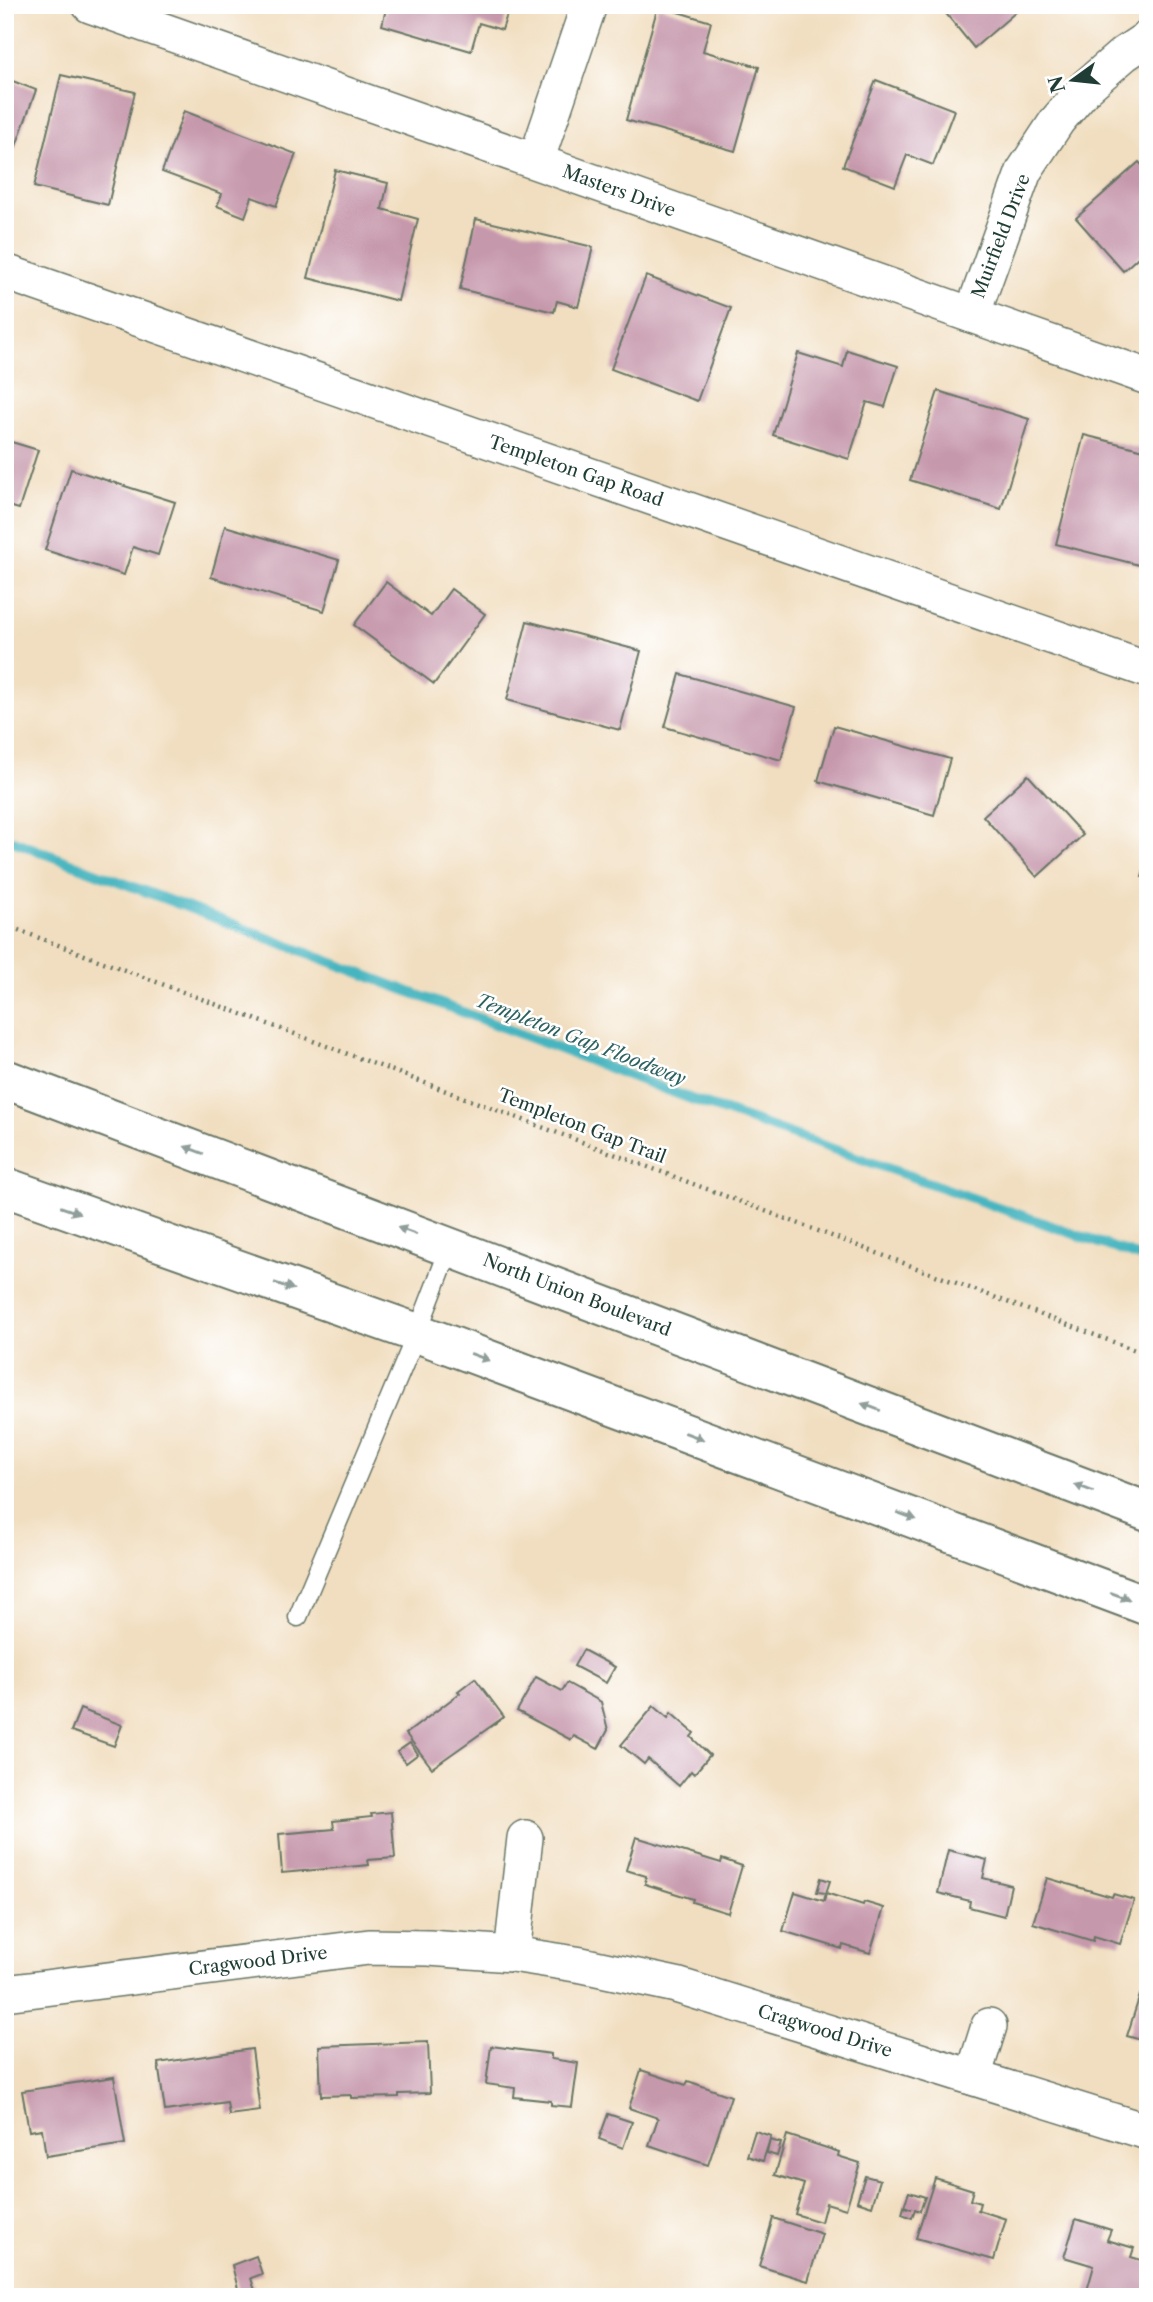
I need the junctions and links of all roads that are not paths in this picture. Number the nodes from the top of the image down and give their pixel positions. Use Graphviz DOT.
graph roads {
  1 [pos="589,5"];
  2 [pos="97,6"];
  3 [pos="1148,38"];
  4 [pos="536,161"];
  5 [pos="5,272"];
  6 [pos="971,316"];
  7 [pos="1148,377"];
  8 [pos="1148,670"];
  9 [pos="5,1079"];
  10 [pos="5,1187"];
  11 [pos="450,1247"];
  12 [pos="416,1333"];
  13 [pos="1148,1512"];
  14 [pos="1148,1606"];
  15 [pos="298,1617"];
  16 [pos="525,1838"];
  17 [pos="512,1954"];
  18 [pos="5,1993"];
  19 [pos="989,2025"];
  20 [pos="973,2077"];
  21 [pos="1148,2132"];
  1 -- 4 [label="street"];
  2 -- 4 [label="street, Masters Drive"];
  3 -- 6 [label="street, Muirfield Drive"];
  4 -- 6 [label="street, Masters Drive"];
  5 -- 8 [label="street, Templeton Gap Road"];
  6 -- 7 [label="street, Masters Drive"];
  11 -- 9 [label="main road, North Union Boulevard, one-way"];
  10 -- 12 [label="main road, one-way"];
  11 -- 12 [label="lane"];
  13 -- 11 [label="main road, North Union Boulevard, one-way"];
  12 -- 14 [label="main road, one-way"];
  12 -- 15 [label="lane"];
  16 -- 17 [label="street"];
  17 -- 18 [label="street, Cragwood Drive"];
  17 -- 20 [label="street, Cragwood Drive"];
  19 -- 20 [label="street"];
  20 -- 21 [label="street, Cragwood Drive"];
}
